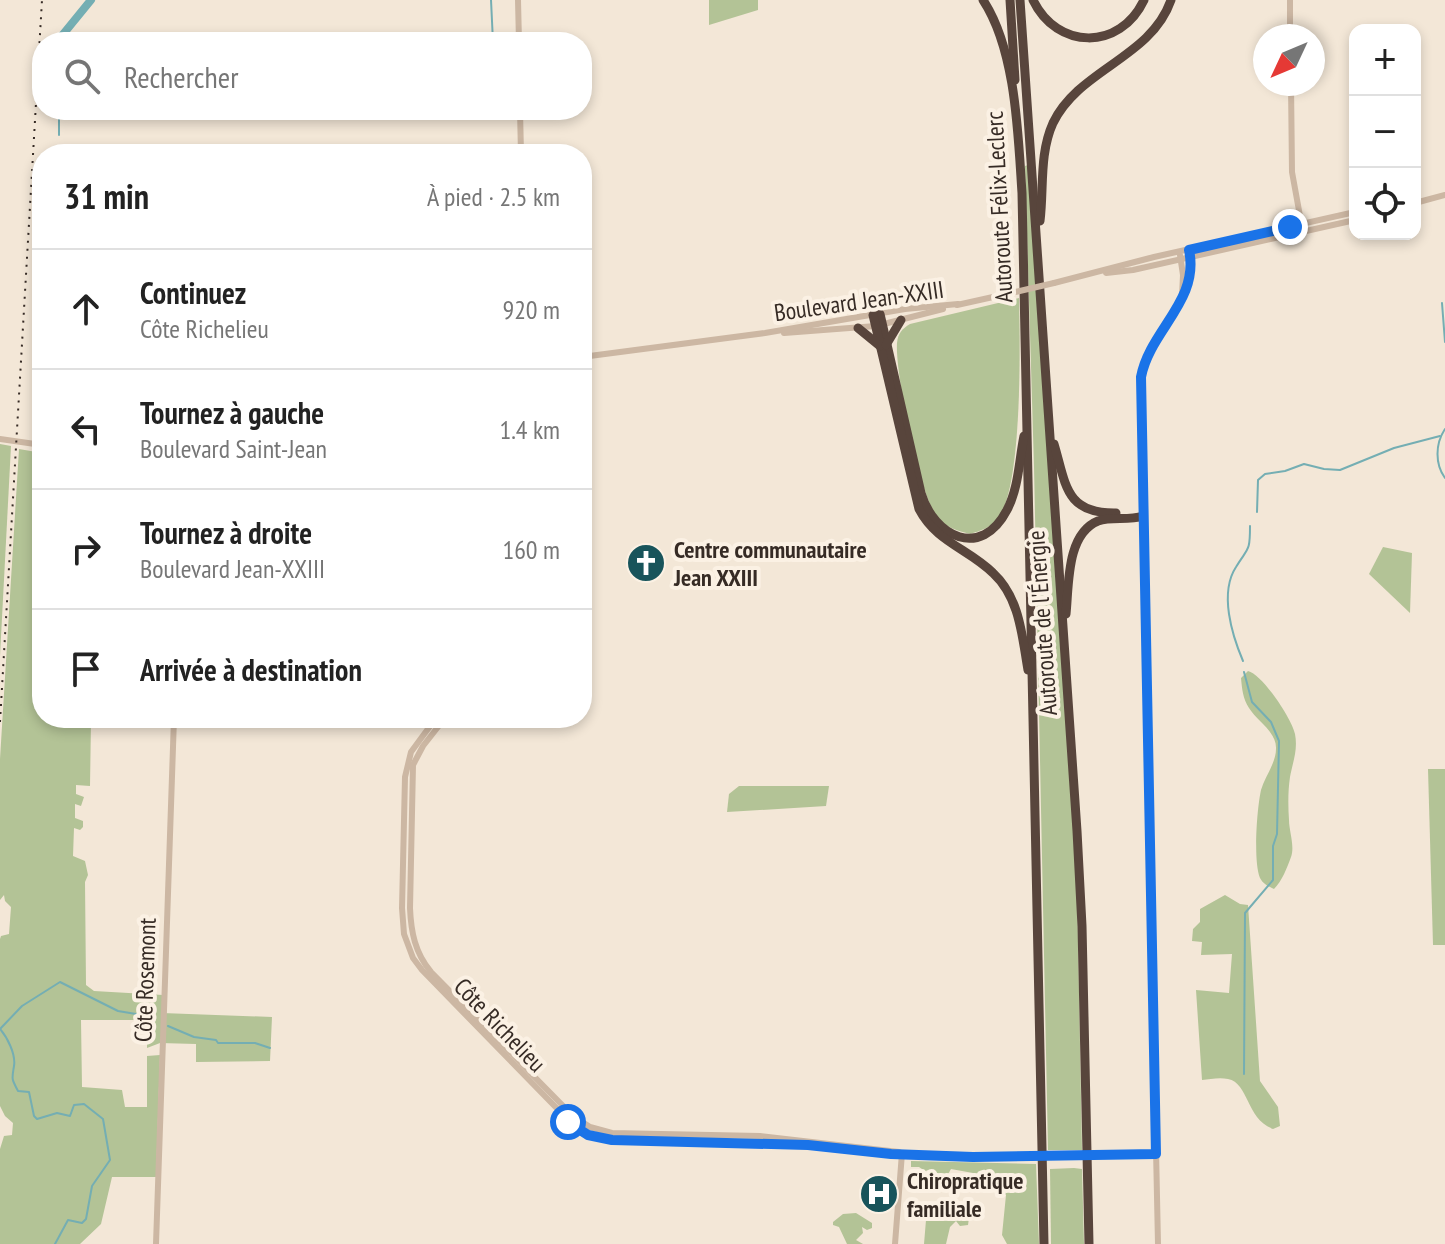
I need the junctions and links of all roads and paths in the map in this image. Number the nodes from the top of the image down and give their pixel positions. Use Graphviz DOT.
graph roads {
  1 [pos="518,0"];
  2 [pos="983,0"];
  3 [pos="1010,0"];
  4 [pos="1020,0"];
  5 [pos="1033,0"];
  6 [pos="1144,0"];
  7 [pos="1171,0"];
  8 [pos="1290,0"];
  9 [pos="1290,24"];
  10 [pos="519,32"];
  11 [pos="1291,96"];
  12 [pos="520,120"];
  13 [pos="1019,143"];
  14 [pos="521,144"];
  15 [pos="1445,195"];
  16 [pos="1421,201"];
  17 [pos="1349,214"];
  18 [pos="1349,221"];
  19 [pos="1302,228"];
  20 [pos="1036,244"];
  21 [pos="1190,253"];
  22 [pos="1180,255"];
  23 [pos="1182,299"];
  24 [pos="958,304"];
  25 [pos="878,320"];
  26 [pos="901,320"];
  27 [pos="858,328"];
  28 [pos="765,333"];
  29 [pos="883,346"];
  30 [pos="592,356"];
  31 [pos="1027,417"];
  32 [pos="1049,429"];
  33 [pos="0,439"];
  34 [pos="32,444"];
  35 [pos="1143,516"];
  36 [pos="1064,641"];
  37 [pos="1033,697"];
  38 [pos="174,728"];
  39 [pos="428,728"];
  40 [pos="437,728"];
  41 [pos="902,1153"];
  42 [pos="1156,1154"];
  43 [pos="156,1244"];
  44 [pos="895,1244"];
  45 [pos="1044,1244"];
  46 [pos="1089,1244"];
  47 [pos="1158,1244"];
  1 -- 10 [label="street"];
  2 -- 13 [label="highway, Autoroute Félix-Leclerc"];
  3 -- 13 [label="highway"];
  4 -- 20 [label="highway, Autoroute de l'Énergie"];
  5 -- 6 [label="highway"];
  7 -- 20 [label="highway, Autoroute Félix-Leclerc"];
  8 -- 9 [label="street"];
  11 -- 19 [label="street"];
  12 -- 14 [label="street"];
  13 -- 31 [label="highway, Autoroute Félix-Leclerc"];
  15 -- 16 [label="street"];
  17 -- 19 [label="street, Boulevard Jean-XXIII"];
  18 -- 19 [label="street, Boulevard Jean-XXIII"];
  19 -- 21 [label="street, Boulevard Jean-XXIII"];
  20 -- 32 [label="highway, Autoroute de l'Énergie"];
  21 -- 22 [label="street, Boulevard Jean-XXIII"];
  21 -- 23 [label="street"];
  22 -- 23 [label="street"];
  22 -- 24 [label="street, Boulevard Jean-XXIII, bridge"];
  23 -- 35 [label="street"];
  24 -- 25 [label="street, Boulevard Jean-XXIII"];
  24 -- 26 [label="street, Boulevard Jean-XXIII"];
  25 -- 26 [label="street, Boulevard Jean-XXIII"];
  25 -- 27 [label="street, Boulevard Jean-XXIII"];
  25 -- 28 [label="street, Boulevard Jean-XXIII"];
  25 -- 29 [label="highway"];
  26 -- 29 [label="highway"];
  27 -- 28 [label="street, Boulevard Jean-XXIII"];
  27 -- 29 [label="highway"];
  28 -- 30 [label="street, Boulevard Jean-XXIII"];
  29 -- 31 [label="highway"];
  29 -- 37 [label="highway"];
  31 -- 37 [label="highway, Autoroute de l'Énergie"];
  32 -- 35 [label="highway"];
  32 -- 36 [label="highway, Autoroute de l'Énergie"];
  33 -- 34 [label="street"];
  35 -- 36 [label="highway"];
  35 -- 42 [label="street"];
  36 -- 46 [label="highway, Autoroute de l'Énergie"];
  37 -- 45 [label="highway, Autoroute de l'Énergie"];
  38 -- 43 [label="street, Côte Rosemont"];
  39 -- 41 [label="street, Côte Richelieu"];
  40 -- 41 [label="street, Côte Richelieu"];
  41 -- 42 [label="street, Côte Richelieu, bridge"];
  41 -- 44 [label="street"];
  42 -- 47 [label="street"];
}
